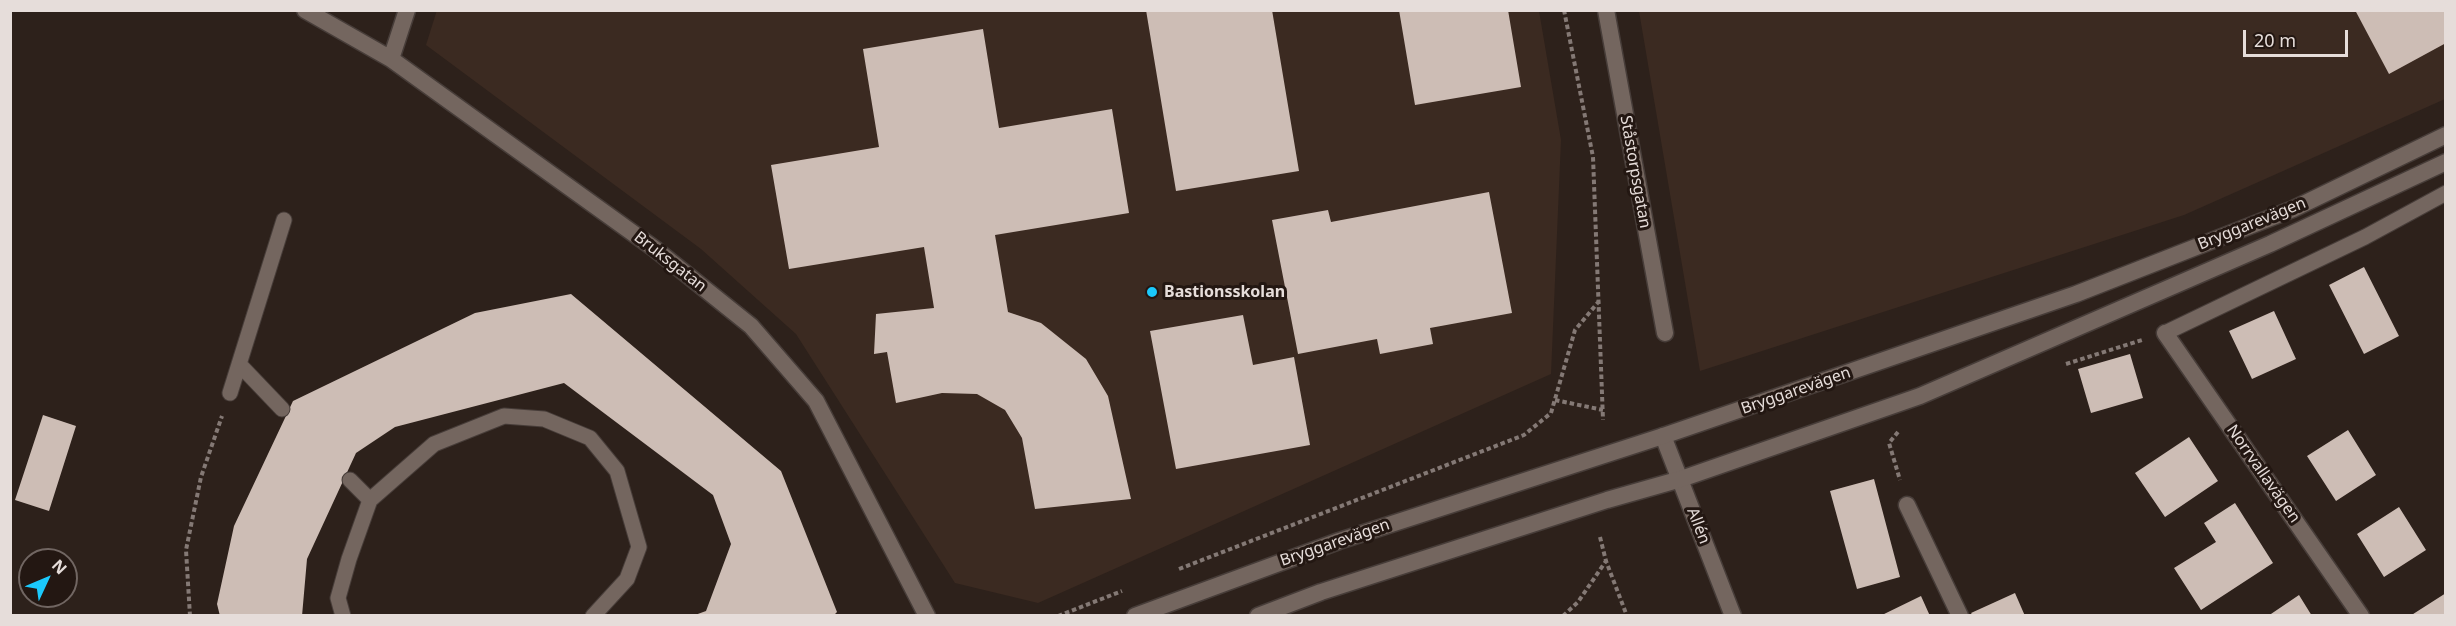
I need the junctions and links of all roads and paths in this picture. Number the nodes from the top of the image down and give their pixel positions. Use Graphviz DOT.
graph roads {
  1 [pos="305,10"];
  2 [pos="407,10"];
  3 [pos="1564,10"];
  4 [pos="1606,10"];
  5 [pos="391,59"];
  6 [pos="2445,135"];
  7 [pos="2445,162"];
  8 [pos="2445,193"];
  9 [pos="284,220"];
  10 [pos="1600,300"];
  11 [pos="1665,333"];
  12 [pos="2165,333"];
  13 [pos="239,363"];
  14 [pos="2064,365"];
  15 [pos="230,393"];
  16 [pos="1555,400"];
  17 [pos="282,409"];
  18 [pos="1603,410"];
  19 [pos="1603,420"];
  20 [pos="1903,427"];
  21 [pos="1664,436"];
  22 [pos="350,480"];
  23 [pos="1681,480"];
  24 [pos="370,500"];
  25 [pos="1907,505"];
  26 [pos="1600,537"];
  27 [pos="1606,561"];
  28 [pos="1169,573"];
  29 [pos="1125,590"];
  30 [pos="190,615"];
  31 [pos="343,615"];
  32 [pos="593,615"];
  33 [pos="927,615"];
  34 [pos="1058,615"];
  35 [pos="1135,615"];
  36 [pos="1258,615"];
  37 [pos="1563,615"];
  38 [pos="1627,615"];
  39 [pos="1733,615"];
  40 [pos="1960,615"];
  41 [pos="2361,615"];
  1 -- 5 [label="main road, Bruksgatan"];
  2 -- 5 [label="main road"];
  3 -- 10 [label="path"];
  4 -- 11 [label="main road, Ståstorpsgatan"];
  5 -- 33 [label="main road, Bruksgatan"];
  6 -- 21 [label="main road, Bryggarevägen"];
  7 -- 23 [label="main road, Bryggarevägen"];
  8 -- 12 [label="lane"];
  9 -- 13 [label="lane"];
  10 -- 16 [label="path"];
  10 -- 18 [label="path"];
  12 -- 14 [label="path"];
  12 -- 41 [label="main road, Norrvallavägen"];
  13 -- 15 [label="lane"];
  13 -- 17 [label="lane"];
  15 -- 30 [label="path"];
  16 -- 18 [label="path"];
  16 -- 28 [label="path"];
  18 -- 19 [label="path"];
  20 -- 25 [label="path"];
  21 -- 23 [label="main road, Allén"];
  21 -- 35 [label="main road, Bryggarevägen"];
  22 -- 24 [label="lane"];
  23 -- 36 [label="main road, Bryggarevägen"];
  23 -- 39 [label="main road, Allén"];
  24 -- 31 [label="lane"];
  24 -- 32 [label="lane"];
  25 -- 40 [label="main road"];
  26 -- 27 [label="path"];
  27 -- 37 [label="path"];
  27 -- 38 [label="path"];
  29 -- 34 [label="path"];
}
